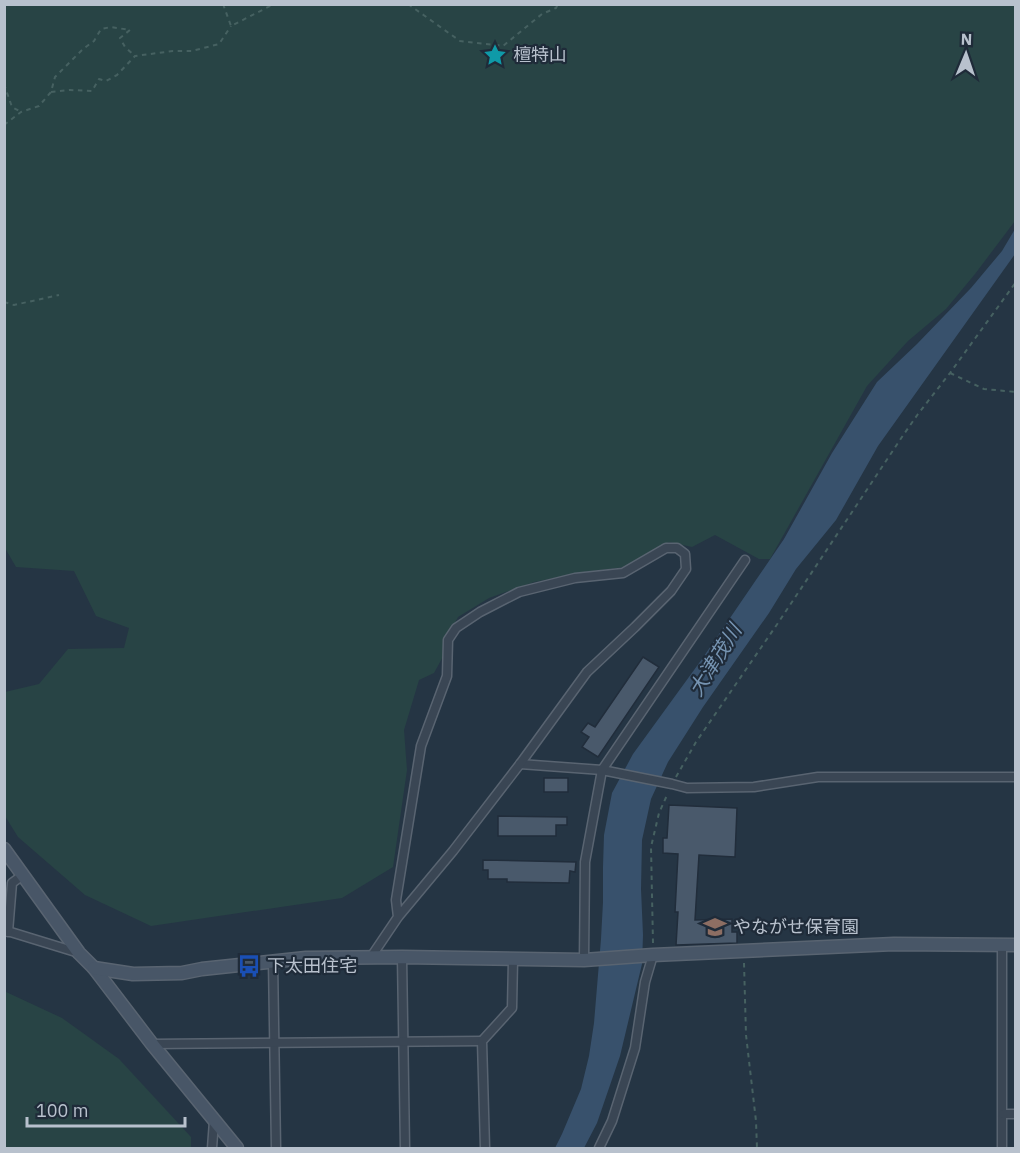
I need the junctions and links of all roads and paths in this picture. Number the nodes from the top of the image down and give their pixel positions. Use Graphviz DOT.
graph roads {
  1 [pos="223,4"];
  2 [pos="274,4"];
  3 [pos="408,4"];
  4 [pos="558,4"];
  5 [pos="231,26"];
  6 [pos="135,56"];
  7 [pos="4,84"];
  8 [pos="51,92"];
  9 [pos="21,112"];
  10 [pos="4,125"];
  11 [pos="1016,282"];
  12 [pos="59,295"];
  13 [pos="4,302"];
  14 [pos="950,373"];
  15 [pos="1016,392"];
  16 [pos="745,560"];
  17 [pos="520,764"];
  18 [pos="602,770"];
  19 [pos="1016,777"];
  20 [pos="672,784"];
  21 [pos="4,849"];
  22 [pos="23,875"];
  23 [pos="398,917"];
  24 [pos="6,931"];
  25 [pos="1002,945"];
  26 [pos="1016,945"];
  27 [pos="744,951"];
  28 [pos="79,953"];
  29 [pos="653,955"];
  30 [pos="371,957"];
  31 [pos="402,957"];
  32 [pos="513,960"];
  33 [pos="584,960"];
  34 [pos="273,961"];
  35 [pos="94,968"];
  36 [pos="403,1041"];
  37 [pos="482,1041"];
  38 [pos="275,1042"];
  39 [pos="152,1044"];
  40 [pos="1003,1114"];
  41 [pos="1016,1114"];
  42 [pos="214,1121"];
  43 [pos="212,1149"];
  44 [pos="237,1149"];
  45 [pos="276,1149"];
  46 [pos="405,1149"];
  47 [pos="485,1149"];
  48 [pos="599,1149"];
  49 [pos="757,1149"];
  50 [pos="1002,1149"];
  1 -- 5 [label="path"];
  2 -- 5 [label="path"];
  3 -- 4 [label="path"];
  5 -- 6 [label="path"];
  6 -- 8 [label="path"];
  6 -- 8 [label="path"];
  7 -- 9 [label="path"];
  8 -- 9 [label="path"];
  9 -- 10 [label="path"];
  11 -- 14 [label="path"];
  12 -- 13 [label="path"];
  14 -- 15 [label="path"];
  14 -- 20 [label="path"];
  16 -- 18 [label="street"];
  17 -- 18 [label="street"];
  17 -- 23 [label="street"];
  17 -- 23 [label="street"];
  18 -- 20 [label="street"];
  18 -- 33 [label="street"];
  19 -- 20 [label="street"];
  20 -- 29 [label="path"];
  21 -- 22 [label="street"];
  22 -- 24 [label="street"];
  22 -- 28 [label="street"];
  23 -- 30 [label="street"];
  24 -- 28 [label="street"];
  25 -- 26 [label="street"];
  25 -- 27 [label="street"];
  25 -- 40 [label="street"];
  27 -- 29 [label="street"];
  27 -- 49 [label="path"];
  28 -- 35 [label="street"];
  29 -- 33 [label="street"];
  29 -- 48 [label="street"];
  30 -- 31 [label="street"];
  30 -- 34 [label="street"];
  31 -- 32 [label="street"];
  31 -- 36 [label="street"];
  32 -- 33 [label="street"];
  32 -- 37 [label="street"];
  34 -- 35 [label="street"];
  34 -- 38 [label="street"];
  35 -- 39 [label="street"];
  36 -- 37 [label="street"];
  36 -- 38 [label="street"];
  36 -- 46 [label="street"];
  37 -- 47 [label="street"];
  38 -- 39 [label="street"];
  38 -- 45 [label="street"];
  39 -- 42 [label="street"];
  40 -- 41 [label="street"];
  40 -- 50 [label="street"];
  42 -- 43 [label="street"];
  42 -- 44 [label="street"];
}
